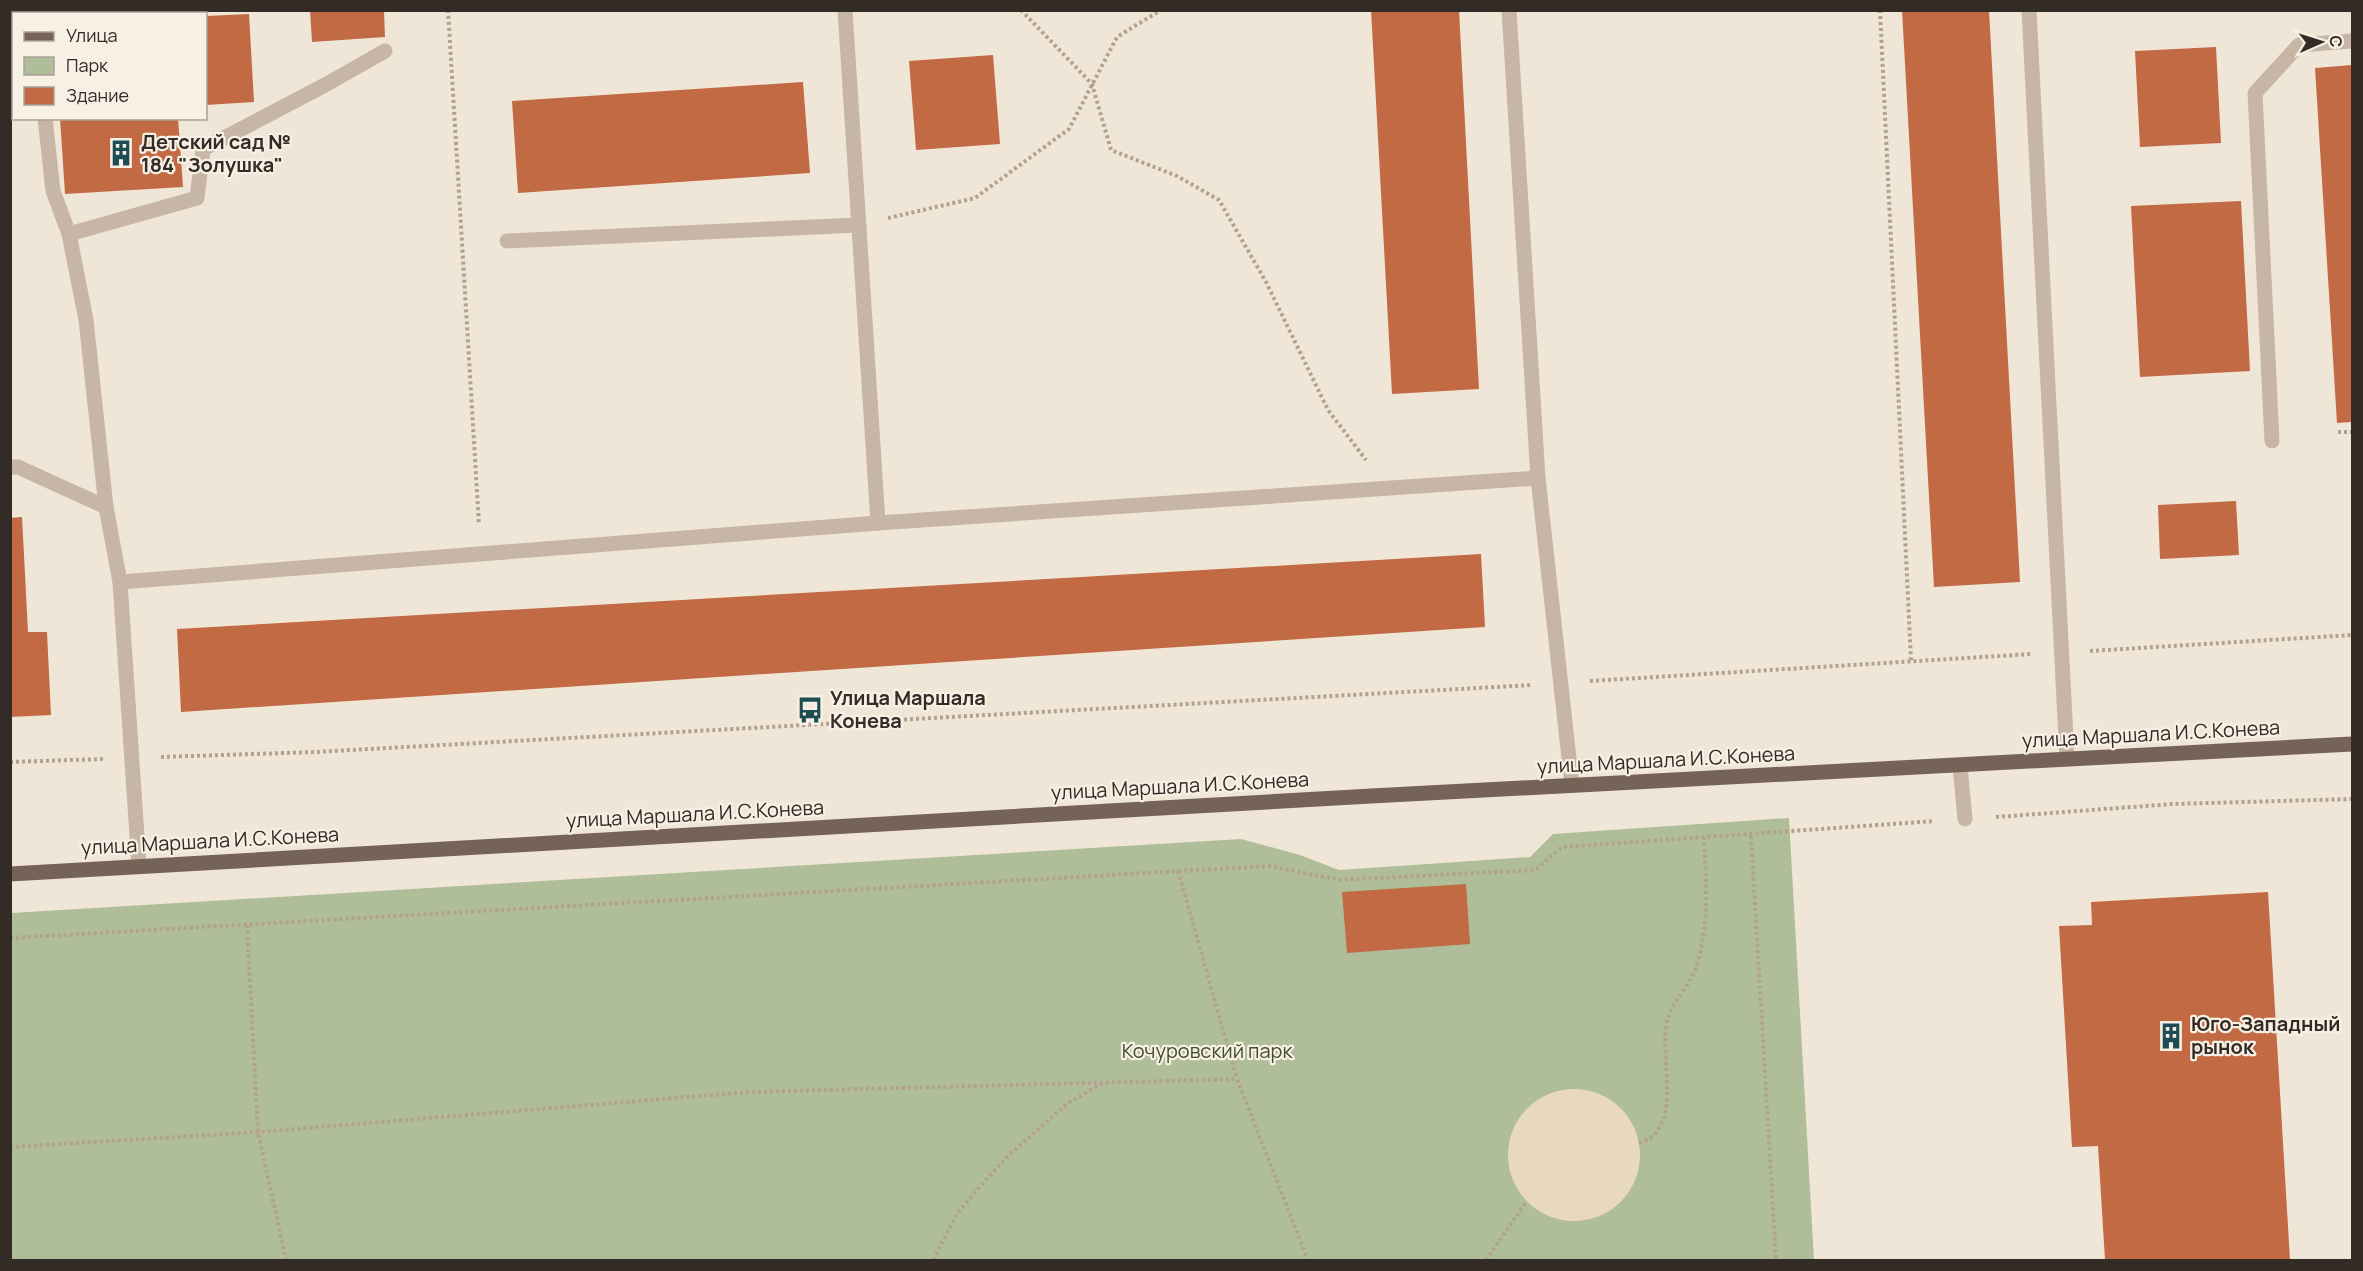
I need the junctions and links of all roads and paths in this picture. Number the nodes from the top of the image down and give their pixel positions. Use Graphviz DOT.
graph roads {
  1 [pos="448,10"];
  2 [pos="845,10"];
  3 [pos="1021,10"];
  4 [pos="1161,10"];
  5 [pos="1509,10"];
  6 [pos="1880,10"];
  7 [pos="2029,10"];
  8 [pos="2352,41"];
  9 [pos="385,51"];
  10 [pos="1092,84"];
  11 [pos="45,120"];
  12 [pos="858,225"];
  13 [pos="69,234"];
  14 [pos="507,241"];
  15 [pos="2338,432"];
  16 [pos="2352,432"];
  17 [pos="2272,441"];
  18 [pos="10,467"];
  19 [pos="1538,478"];
  20 [pos="1387,489"];
  21 [pos="106,507"];
  22 [pos="878,524"];
  23 [pos="481,554"];
  24 [pos="120,582"];
  25 [pos="2352,635"];
  26 [pos="2062,652"];
  27 [pos="1911,661"];
  28 [pos="1560,683"];
  29 [pos="2352,744"];
  30 [pos="130,758"];
  31 [pos="2067,759"];
  32 [pos="10,762"];
  33 [pos="1960,766"];
  34 [pos="1572,785"];
  35 [pos="2352,800"];
  36 [pos="1965,819"];
  37 [pos="1751,836"];
  38 [pos="1704,838"];
  39 [pos="139,867"];
  40 [pos="1178,871"];
  41 [pos="10,874"];
  42 [pos="247,925"];
  43 [pos="10,938"];
  44 [pos="1237,1079"];
  45 [pos="1103,1082"];
  46 [pos="258,1132"];
  47 [pos="1639,1143"];
  48 [pos="10,1147"];
  49 [pos="1527,1201"];
  50 [pos="285,1260"];
  51 [pos="933,1260"];
  52 [pos="1308,1260"];
  53 [pos="1486,1260"];
  54 [pos="1776,1260"];
  1 -- 23 [label="path"];
  2 -- 12 [label="lane"];
  3 -- 10 [label="path"];
  4 -- 10 [label="path"];
  5 -- 19 [label="lane"];
  6 -- 27 [label="path"];
  7 -- 26 [label="lane"];
  8 -- 17 [label="lane"];
  9 -- 13 [label="lane"];
  10 -- 12 [label="path"];
  10 -- 20 [label="path"];
  11 -- 13 [label="lane"];
  12 -- 14 [label="lane"];
  12 -- 22 [label="lane"];
  13 -- 21 [label="lane"];
  15 -- 16 [label="path"];
  18 -- 21 [label="lane"];
  19 -- 20 [label="lane"];
  19 -- 28 [label="lane"];
  20 -- 22 [label="lane"];
  21 -- 24 [label="lane"];
  22 -- 23 [label="lane"];
  23 -- 24 [label="lane"];
  24 -- 30 [label="lane"];
  25 -- 26 [label="path"];
  26 -- 27 [label="path"];
  26 -- 31 [label="lane"];
  27 -- 28 [label="path"];
  28 -- 30 [label="path"];
  28 -- 34 [label="lane"];
  29 -- 31 [label="main road, улица Маршала И.С.Конева"];
  30 -- 32 [label="path"];
  30 -- 39 [label="lane"];
  31 -- 33 [label="main road, улица Маршала И.С.Конева"];
  33 -- 34 [label="main road, улица Маршала И.С.Конева"];
  33 -- 36 [label="lane"];
  34 -- 39 [label="main road, улица Маршала И.С.Конева"];
  35 -- 36 [label="path"];
  36 -- 37 [label="path"];
  37 -- 38 [label="path"];
  37 -- 54 [label="path"];
  38 -- 40 [label="path"];
  38 -- 47 [label="path"];
  39 -- 41 [label="main road, улица Маршала И.С.Конева"];
  40 -- 42 [label="path"];
  40 -- 44 [label="path"];
  42 -- 43 [label="path"];
  42 -- 46 [label="path"];
  44 -- 45 [label="path"];
  44 -- 52 [label="path"];
  45 -- 46 [label="path"];
  45 -- 51 [label="path"];
  46 -- 48 [label="path"];
  46 -- 50 [label="path"];
  49 -- 53 [label="path"];
}
